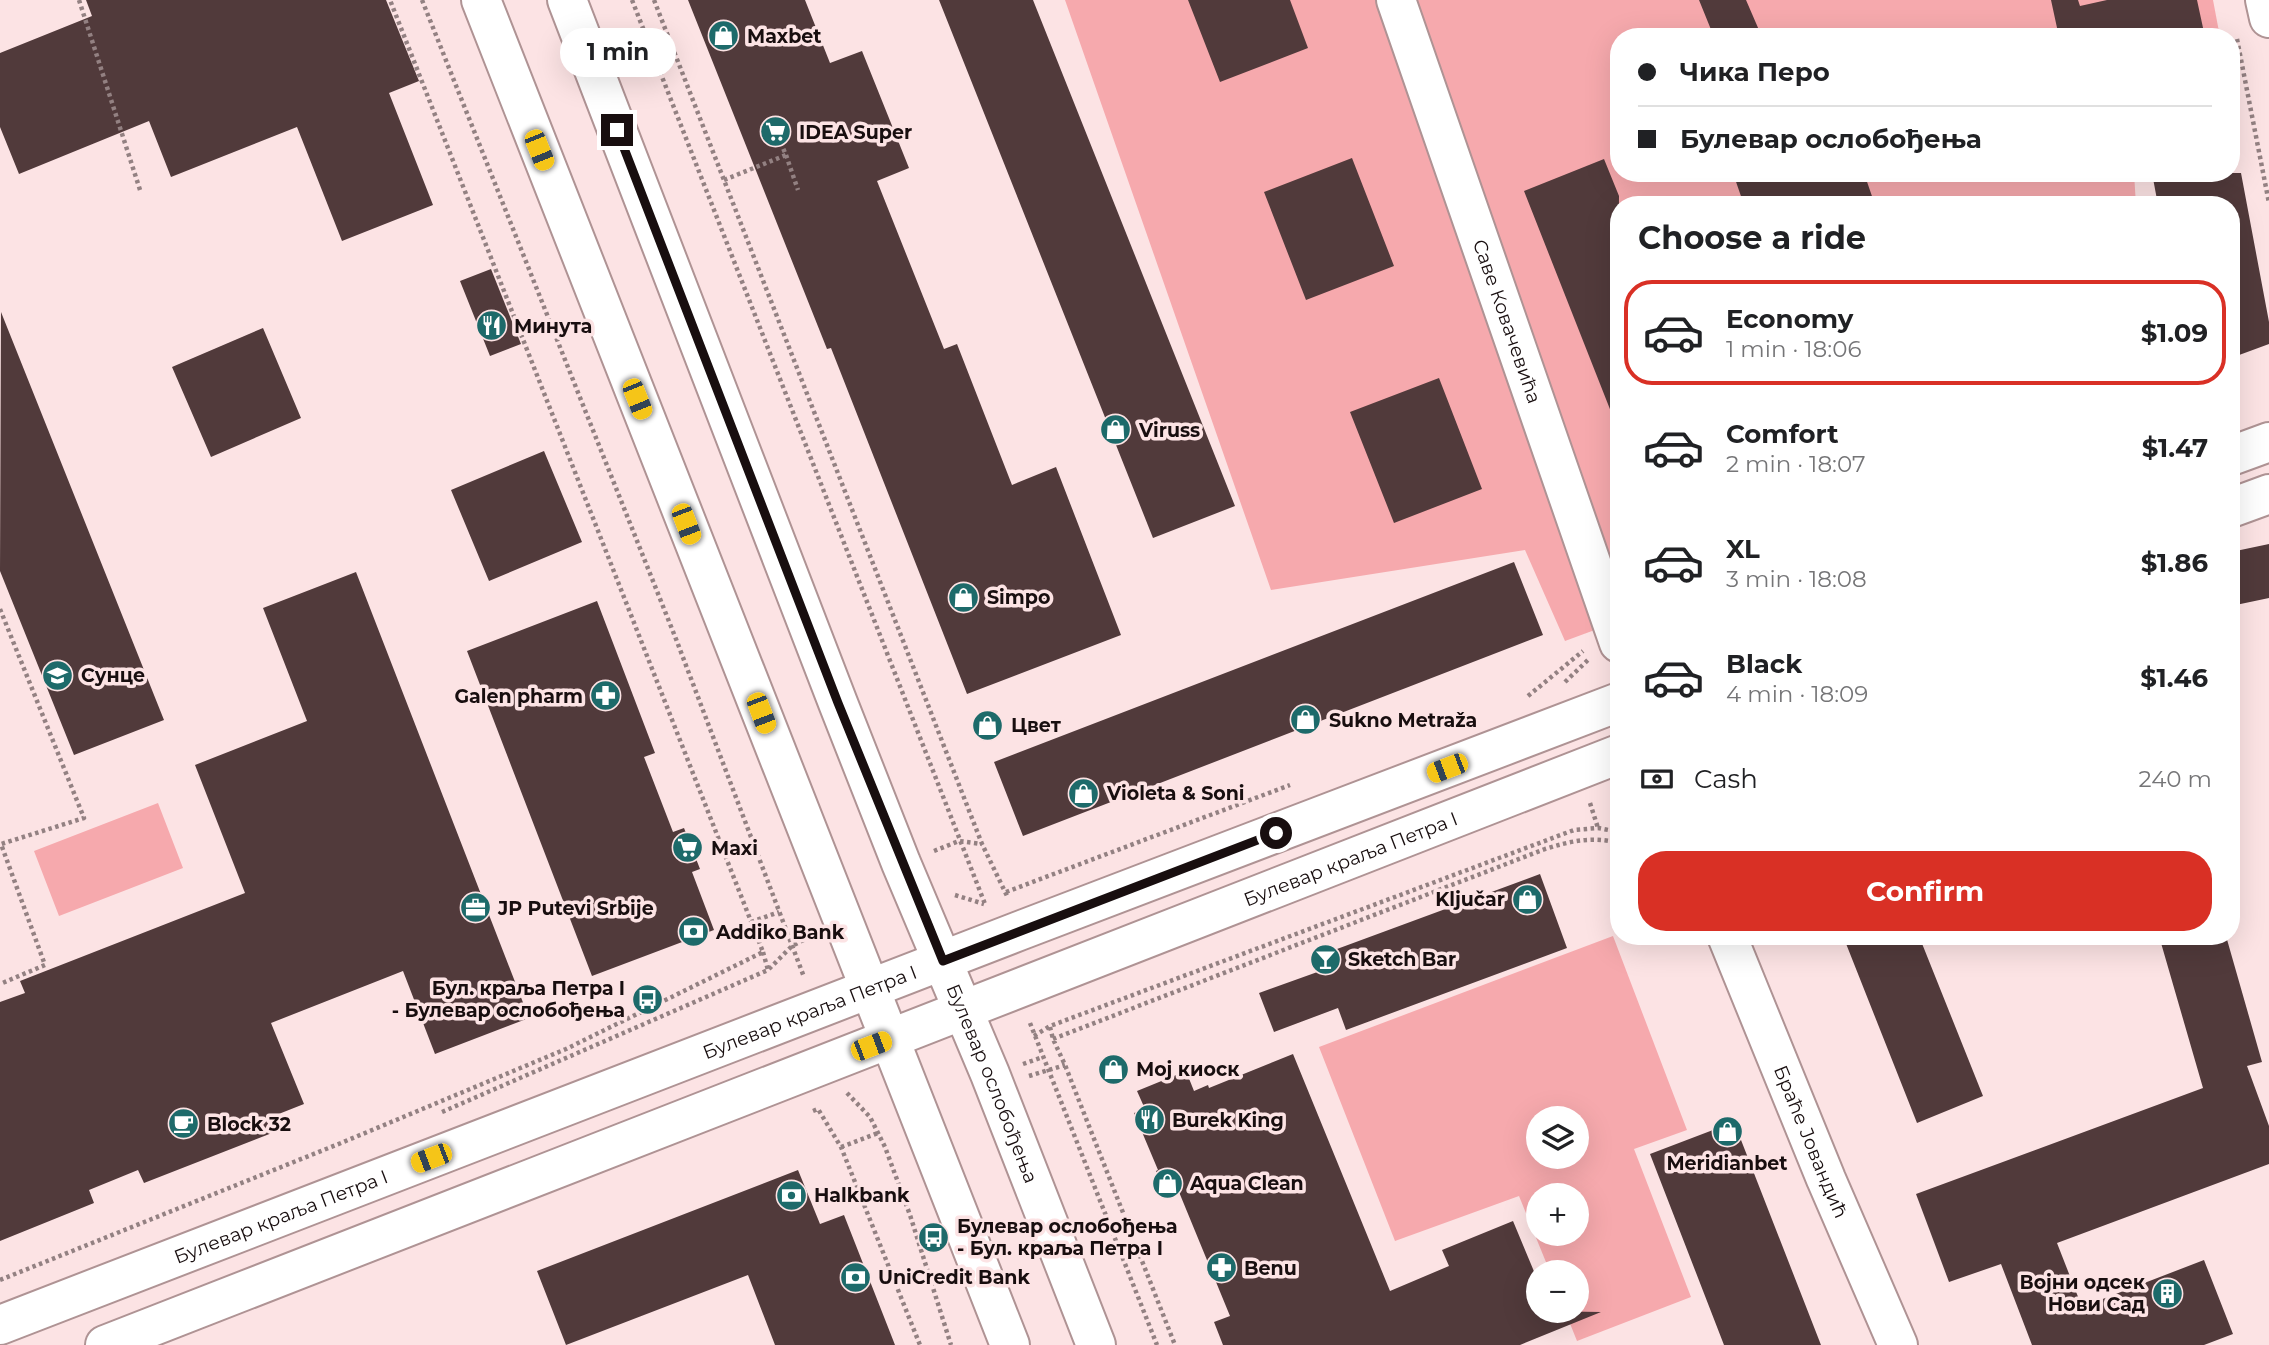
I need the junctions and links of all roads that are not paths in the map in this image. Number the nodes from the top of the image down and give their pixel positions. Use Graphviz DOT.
graph roads {
  1 [pos="481,0"];
  2 [pos="567,0"];
  3 [pos="1396,0"];
  4 [pos="2265,0"];
  5 [pos="2252,22"];
  6 [pos="2269,442"];
  7 [pos="2240,453"];
  8 [pos="2269,494"];
  9 [pos="2240,505"];
  10 [pos="1604,645"];
  11 [pos="1610,705"];
  12 [pos="1610,758"];
  13 [pos="1731,945"];
  14 [pos="943,961"];
  15 [pos="870,989"];
  16 [pos="964,1010"];
  17 [pos="890,1039"];
  18 [pos="0,1325"];
  19 [pos="105,1345"];
  20 [pos="1010,1345"];
  21 [pos="1096,1345"];
  22 [pos="1899,1345"];
  1 -- 15 [label="street"];
  2 -- 14 [label="street, Булевар ослобођења"];
  3 -- 10 [label="street, Саве Ковачевића"];
  4 -- 5 [label="street"];
  6 -- 7 [label="street"];
  8 -- 9 [label="street"];
  11 -- 14 [label="street, Булевар краља Петра I"];
  12 -- 16 [label="street, Булевар краља Петра I"];
  13 -- 22 [label="street, Браће Јовандић"];
  14 -- 15 [label="street, Булевар краља Петра I"];
  14 -- 16 [label="street, Булевар ослобођења"];
  15 -- 17 [label="street"];
  15 -- 18 [label="street, Булевар краља Петра I"];
  16 -- 17 [label="street, Булевар краља Петра I"];
  16 -- 21 [label="street, Булевар ослобођења"];
  17 -- 19 [label="street, Булевар краља Петра I"];
  17 -- 20 [label="street"];
}
